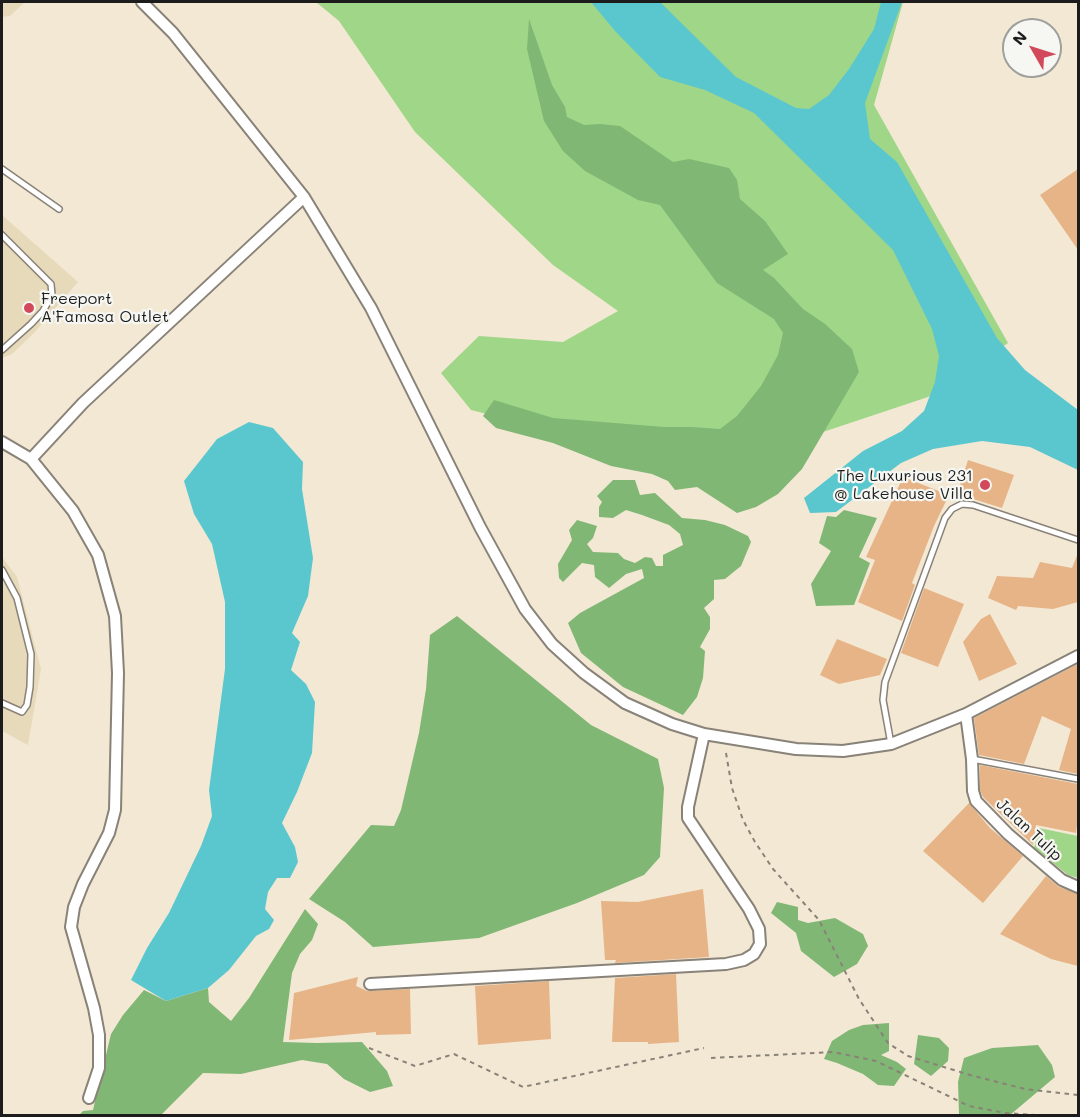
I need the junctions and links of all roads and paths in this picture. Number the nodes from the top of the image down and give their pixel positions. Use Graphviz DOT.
graph roads {
  1 [pos="142,2"];
  2 [pos="2,169"];
  3 [pos="304,197"];
  4 [pos="58,209"];
  5 [pos="2,235"];
  6 [pos="2,350"];
  7 [pos="2,442"];
  8 [pos="31,459"];
  9 [pos="1078,540"];
  10 [pos="2,570"];
  11 [pos="1078,656"];
  12 [pos="2,703"];
  13 [pos="966,714"];
  14 [pos="704,734"];
  15 [pos="891,744"];
  16 [pos="726,753"];
  17 [pos="972,759"];
  18 [pos="1078,778"];
  19 [pos="1078,886"];
  20 [pos="370,984"];
  21 [pos="369,1048"];
  22 [pos="704,1048"];
  23 [pos="711,1058"];
  24 [pos="1078,1095"];
  25 [pos="89,1098"];
  26 [pos="1049,1116"];
  1 -- 3 [label="street"];
  2 -- 4 [label="lane"];
  3 -- 8 [label="street"];
  3 -- 14 [label="street"];
  5 -- 6 [label="lane"];
  7 -- 8 [label="street"];
  8 -- 25 [label="street"];
  9 -- 15 [label="lane"];
  10 -- 12 [label="lane"];
  11 -- 13 [label="street"];
  13 -- 15 [label="street"];
  13 -- 17 [label="street, Jalan Tulip"];
  14 -- 15 [label="street"];
  14 -- 20 [label="street"];
  16 -- 24 [label="path"];
  17 -- 18 [label="lane"];
  17 -- 19 [label="street, Jalan Tulip"];
  21 -- 22 [label="path"];
  23 -- 26 [label="path"];
}
